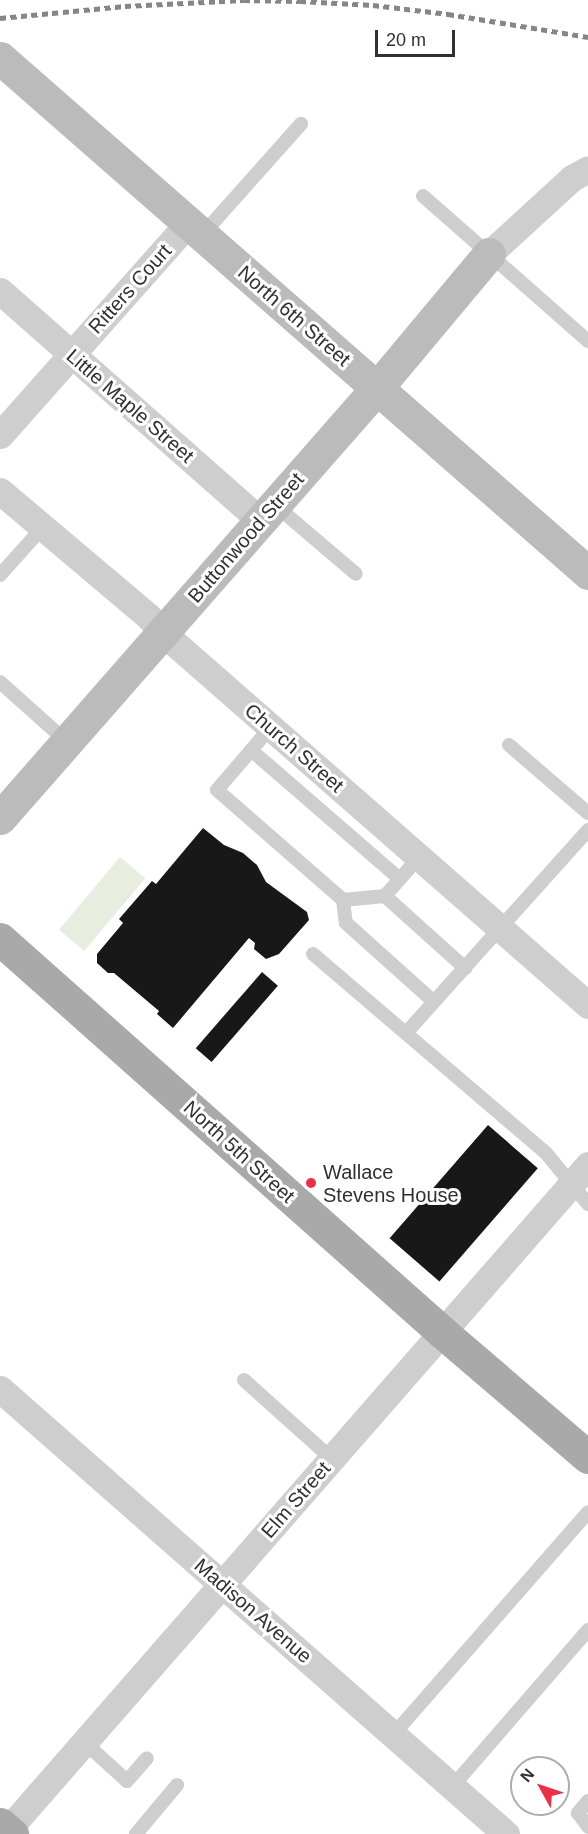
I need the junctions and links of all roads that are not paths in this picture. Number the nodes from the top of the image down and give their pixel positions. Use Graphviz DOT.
graph roads {
  1 [pos="0,58"];
  2 [pos="301,124"];
  3 [pos="588,169"];
  4 [pos="423,196"];
  5 [pos="195,229"];
  6 [pos="489,254"];
  7 [pos="0,291"];
  8 [pos="588,341"];
  9 [pos="71,354"];
  10 [pos="376,389"];
  11 [pos="0,435"];
  12 [pos="0,491"];
  13 [pos="268,513"];
  14 [pos="43,527"];
  15 [pos="588,573"];
  16 [pos="356,574"];
  17 [pos="0,575"];
  18 [pos="163,633"];
  19 [pos="0,682"];
  20 [pos="271,727"];
  21 [pos="67,742"];
  22 [pos="509,745"];
  23 [pos="251,750"];
  24 [pos="588,813"];
  25 [pos="0,818"];
  26 [pos="588,830"];
  27 [pos="419,857"];
  28 [pos="400,879"];
  29 [pos="385,896"];
  30 [pos="343,900"];
  31 [pos="501,928"];
  32 [pos="0,939"];
  33 [pos="313,954"];
  34 [pos="465,968"];
  35 [pos="434,1002"];
  36 [pos="588,1005"];
  37 [pos="406,1033"];
  38 [pos="582,1184"];
  39 [pos="442,1332"];
  40 [pos="244,1380"];
  41 [pos="0,1389"];
  42 [pos="588,1457"];
  43 [pos="332,1459"];
  44 [pos="588,1512"];
  45 [pos="222,1585"];
  46 [pos="588,1630"];
  47 [pos="393,1735"];
  48 [pos="84,1742"];
  49 [pos="147,1758"];
  50 [pos="177,1785"];
  51 [pos="452,1787"];
  52 [pos="588,1801"];
  53 [pos="588,1827"];
  54 [pos="6,1830"];
  55 [pos="136,1834"];
  56 [pos="506,1834"];
  1 -- 5 [label="street, North 6th Street"];
  2 -- 5 [label="lane"];
  3 -- 6 [label="street"];
  4 -- 6 [label="lane"];
  5 -- 9 [label="street, Ritters Court"];
  5 -- 10 [label="street, North 6th Street"];
  6 -- 8 [label="lane"];
  6 -- 10 [label="street, Buttonwood Street"];
  7 -- 9 [label="street, Little Maple Street"];
  9 -- 11 [label="street, Ritters Court"];
  9 -- 13 [label="street, Little Maple Street"];
  10 -- 13 [label="street, Buttonwood Street"];
  10 -- 15 [label="street, North 6th Street"];
  12 -- 14 [label="street, Church Street"];
  13 -- 16 [label="lane"];
  13 -- 18 [label="street, Buttonwood Street"];
  14 -- 17 [label="lane"];
  14 -- 18 [label="street, Church Street"];
  18 -- 20 [label="street, Church Street"];
  18 -- 21 [label="street, Buttonwood Street"];
  19 -- 21 [label="lane"];
  20 -- 23 [label="lane"];
  20 -- 27 [label="street, Church Street"];
  21 -- 25 [label="street, Buttonwood Street"];
  22 -- 24 [label="lane"];
  23 -- 28 [label="lane"];
  23 -- 30 [label="lane"];
  26 -- 31 [label="lane"];
  27 -- 28 [label="lane"];
  27 -- 31 [label="street, Church Street"];
  28 -- 29 [label="lane"];
  29 -- 30 [label="lane"];
  29 -- 34 [label="lane"];
  30 -- 35 [label="lane"];
  31 -- 34 [label="lane"];
  31 -- 36 [label="street, Church Street"];
  32 -- 39 [label="main road, North 5th Street"];
  33 -- 37 [label="lane"];
  34 -- 35 [label="lane"];
  35 -- 37 [label="lane"];
  37 -- 38 [label="lane"];
  38 -- 39 [label="street, Elm Street"];
  39 -- 42 [label="main road, North 5th Street"];
  39 -- 43 [label="street, Elm Street"];
  40 -- 43 [label="lane"];
  41 -- 45 [label="street, Madison Avenue"];
  43 -- 45 [label="street, Elm Street"];
  44 -- 47 [label="lane"];
  45 -- 47 [label="street, Madison Avenue"];
  45 -- 48 [label="street, Elm Street"];
  46 -- 51 [label="lane"];
  47 -- 51 [label="street, Madison Avenue"];
  48 -- 49 [label="lane"];
  48 -- 54 [label="street, Elm Street"];
  50 -- 55 [label="lane"];
  51 -- 56 [label="street, Madison Avenue"];
  52 -- 53 [label="lane"];
}
